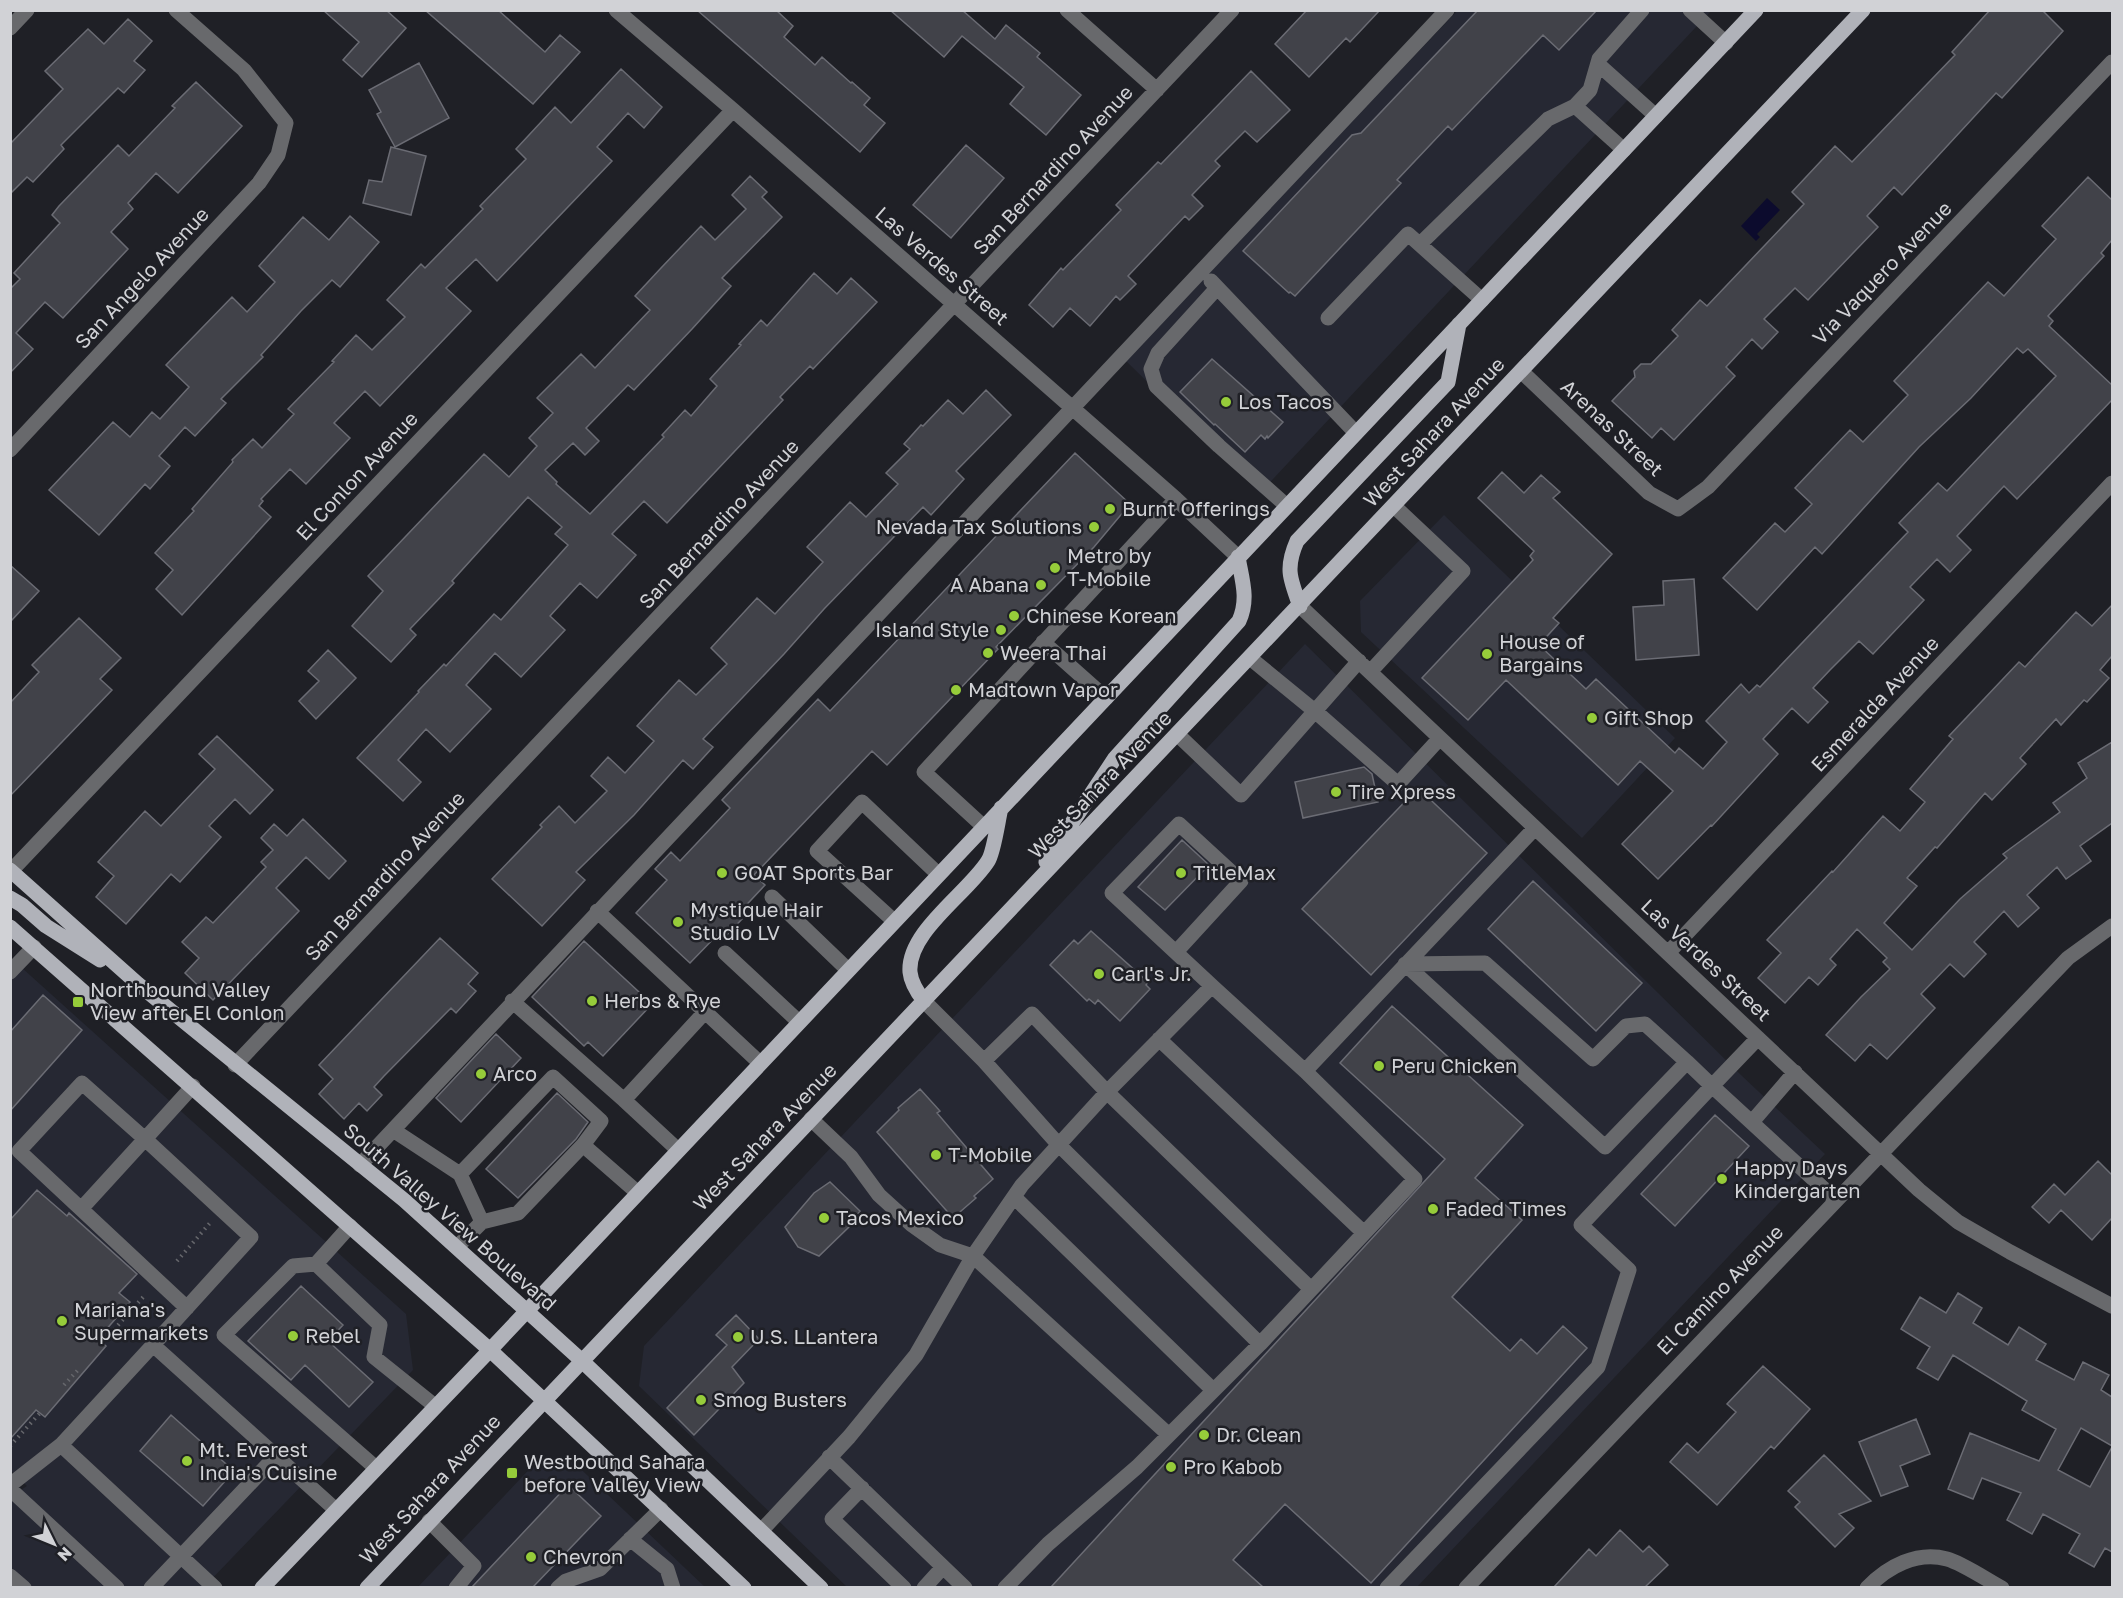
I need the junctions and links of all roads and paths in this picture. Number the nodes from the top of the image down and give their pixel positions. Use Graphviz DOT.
graph roads {
  1 [pos="27,10"];
  2 [pos="176,10"];
  3 [pos="615,10"];
  4 [pos="1067,10"];
  5 [pos="1233,10"];
  6 [pos="1447,10"];
  7 [pos="1642,10"];
  8 [pos="1690,10"];
  9 [pos="1756,10"];
  10 [pos="1863,10"];
  11 [pos="10,28"];
  12 [pos="1726,43"];
  13 [pos="2112,62"];
  14 [pos="1598,64"];
  15 [pos="1157,90"];
  16 [pos="1575,106"];
  17 [pos="733,110"];
  18 [pos="1656,116"];
  19 [pos="1624,150"];
  20 [pos="1420,244"];
  21 [pos="1202,272"];
  22 [pos="1217,288"];
  23 [pos="1482,300"];
  24 [pos="955,305"];
  25 [pos="1328,318"];
  26 [pos="1459,324"];
  27 [pos="1521,371"];
  28 [pos="1072,410"];
  29 [pos="1356,433"];
  30 [pos="10,450"];
  31 [pos="2112,483"];
  32 [pos="1176,499"];
  33 [pos="1287,506"];
  34 [pos="1394,506"];
  35 [pos="1678,509"];
  36 [pos="1238,557"];
  37 [pos="1300,606"];
  38 [pos="1043,642"];
  39 [pos="1250,658"];
  40 [pos="1364,667"];
  41 [pos="1106,698"];
  42 [pos="1316,711"];
  43 [pos="1177,734"];
  44 [pos="1440,738"];
  45 [pos="1001,808"];
  46 [pos="984,827"];
  47 [pos="1535,828"];
  48 [pos="11,871"];
  49 [pos="938,874"];
  50 [pos="772,897"];
  51 [pos="1023,897"];
  52 [pos="10,898"];
  53 [pos="597,911"];
  54 [pos="894,921"];
  55 [pos="2112,926"];
  56 [pos="10,927"];
  57 [pos="34,947"];
  58 [pos="1176,952"];
  59 [pos="725,953"];
  60 [pos="1668,953"];
  61 [pos="1406,963"];
  62 [pos="848,970"];
  63 [pos="10,972"];
  64 [pos="138,984"];
  65 [pos="1212,986"];
  66 [pos="512,1001"];
  67 [pos="924,1001"];
  68 [pos="705,1012"];
  69 [pos="799,1022"];
  70 [pos="1758,1038"];
  71 [pos="1159,1039"];
  72 [pos="984,1061"];
  73 [pos="1687,1062"];
  74 [pos="760,1063"];
  75 [pos="235,1065"];
  76 [pos="1305,1071"];
  77 [pos="1795,1072"];
  78 [pos="193,1086"];
  79 [pos="1712,1086"];
  80 [pos="1107,1092"];
  81 [pos="624,1100"];
  82 [pos="811,1119"];
  83 [pos="1752,1122"];
  84 [pos="393,1130"];
  85 [pos="145,1139"];
  86 [pos="1058,1144"];
  87 [pos="583,1145"];
  88 [pos="678,1150"];
  89 [pos="1880,1153"];
  90 [pos="360,1165"];
  91 [pos="460,1174"];
  92 [pos="638,1193"];
  93 [pos="1014,1197"];
  94 [pos="1835,1199"];
  95 [pos="81,1209"];
  96 [pos="216,1216"];
  97 [pos="482,1222"];
  98 [pos="350,1226"];
  99 [pos="1364,1233"];
  100 [pos="457,1247"];
  101 [pos="973,1256"];
  102 [pos="177,1261"];
  103 [pos="316,1264"];
  104 [pos="1311,1289"];
  105 [pos="145,1294"];
  106 [pos="2112,1306"];
  107 [pos="187,1308"];
  108 [pos="526,1311"];
  109 [pos="102,1342"];
  110 [pos="1260,1344"];
  111 [pos="153,1346"];
  112 [pos="490,1350"];
  113 [pos="581,1360"];
  114 [pos="78,1370"];
  115 [pos="64,1385"];
  116 [pos="1213,1390"];
  117 [pos="544,1401"];
  118 [pos="435,1406"];
  119 [pos="40,1413"];
  120 [pos="1168,1436"];
  121 [pos="61,1445"];
  122 [pos="10,1446"];
  123 [pos="276,1456"];
  124 [pos="830,1457"];
  125 [pos="376,1468"];
  126 [pos="10,1487"];
  127 [pos="862,1488"];
  128 [pos="660,1509"];
  129 [pos="336,1510"];
  130 [pos="429,1521"];
  131 [pos="761,1531"];
  132 [pos="630,1539"];
  133 [pos="181,1556"];
  134 [pos="943,1567"];
  135 [pos="10,1576"];
  136 [pos="24,1587"];
  137 [pos="117,1587"];
  138 [pos="151,1587"];
  139 [pos="215,1587"];
  140 [pos="262,1587"];
  141 [pos="368,1587"];
  142 [pos="456,1587"];
  143 [pos="558,1587"];
  144 [pos="673,1587"];
  145 [pos="744,1587"];
  146 [pos="821,1587"];
  147 [pos="904,1587"];
  148 [pos="924,1587"];
  149 [pos="965,1587"];
  150 [pos="1005,1587"];
  151 [pos="1387,1587"];
  152 [pos="1466,1587"];
  153 [pos="1867,1587"];
  154 [pos="2002,1587"];
  1 -- 11 [label="street"];
  2 -- 30 [label="street, San Angelo Avenue"];
  3 -- 17 [label="street, Las Verdes Street"];
  4 -- 15 [label="street"];
  5 -- 15 [label="street, San Bernardino Avenue"];
  6 -- 21 [label="street"];
  7 -- 14 [label="street"];
  8 -- 12 [label="street"];
  9 -- 12 [label="main road"];
  10 -- 27 [label="main road, West Sahara Avenue"];
  12 -- 18 [label="main road"];
  13 -- 35 [label="street, Via Vaquero Avenue"];
  14 -- 16 [label="street"];
  14 -- 18 [label="street"];
  15 -- 24 [label="street, San Bernardino Avenue"];
  16 -- 19 [label="street"];
  16 -- 20 [label="street"];
  17 -- 24 [label="street, Las Verdes Street"];
  17 -- 48 [label="street, El Conlon Avenue"];
  18 -- 19 [label="main road"];
  19 -- 23 [label="main road"];
  20 -- 23 [label="street"];
  20 -- 25 [label="street"];
  21 -- 22 [label="street"];
  21 -- 28 [label="street"];
  22 -- 29 [label="street"];
  22 -- 33 [label="street"];
  23 -- 26 [label="main road"];
  24 -- 28 [label="street, Las Verdes Street"];
  24 -- 75 [label="street, San Bernardino Avenue"];
  26 -- 29 [label="main road"];
  26 -- 37 [label="main road"];
  27 -- 34 [label="main road, West Sahara Avenue"];
  27 -- 35 [label="street, Arenas Street"];
  28 -- 32 [label="street, Las Verdes Street"];
  28 -- 53 [label="street"];
  29 -- 33 [label="main road"];
  31 -- 60 [label="street, Esmeralda Avenue"];
  32 -- 36 [label="street, Las Verdes Street"];
  32 -- 38 [label="street"];
  33 -- 36 [label="main road"];
  34 -- 37 [label="main road, West Sahara Avenue"];
  34 -- 40 [label="street"];
  36 -- 41 [label="main road"];
  36 -- 51 [label="main road"];
  37 -- 39 [label="main road, West Sahara Avenue"];
  37 -- 40 [label="street, Las Verdes Street"];
  38 -- 41 [label="street"];
  38 -- 46 [label="street"];
  39 -- 42 [label="street"];
  39 -- 43 [label="main road, West Sahara Avenue"];
  40 -- 42 [label="street"];
  40 -- 44 [label="street, Las Verdes Street"];
  41 -- 45 [label="main road"];
  42 -- 43 [label="street"];
  42 -- 44 [label="street"];
  43 -- 51 [label="main road, West Sahara Avenue"];
  44 -- 47 [label="street, Las Verdes Street"];
  45 -- 46 [label="main road"];
  45 -- 67 [label="main road"];
  46 -- 49 [label="main road"];
  47 -- 60 [label="street, Las Verdes Street"];
  47 -- 61 [label="street"];
  48 -- 64 [label="main road, South Valley View Boulevard"];
  49 -- 54 [label="main road"];
  49 -- 54 [label="street"];
  50 -- 62 [label="street"];
  51 -- 67 [label="main road, West Sahara Avenue"];
  52 -- 64 [label="main road"];
  53 -- 66 [label="street"];
  53 -- 68 [label="street"];
  54 -- 62 [label="main road"];
  55 -- 89 [label="street, El Camino Avenue"];
  56 -- 57 [label="main road"];
  57 -- 63 [label="street"];
  57 -- 78 [label="main road"];
  58 -- 58 [label="street"];
  58 -- 65 [label="street"];
  59 -- 69 [label="street"];
  60 -- 70 [label="street, Las Verdes Street"];
  61 -- 73 [label="street"];
  61 -- 73 [label="street"];
  61 -- 76 [label="street"];
  62 -- 69 [label="main road"];
  64 -- 75 [label="main road, South Valley View Boulevard"];
  65 -- 71 [label="street"];
  65 -- 76 [label="street"];
  66 -- 81 [label="street"];
  66 -- 84 [label="street"];
  67 -- 72 [label="street"];
  67 -- 82 [label="main road, West Sahara Avenue"];
  68 -- 74 [label="street"];
  68 -- 81 [label="street"];
  69 -- 74 [label="main road"];
  70 -- 77 [label="street, Las Verdes Street"];
  70 -- 79 [label="street"];
  71 -- 80 [label="street"];
  71 -- 99 [label="street"];
  72 -- 80 [label="street"];
  72 -- 86 [label="street"];
  73 -- 79 [label="street"];
  74 -- 88 [label="main road"];
  75 -- 90 [label="main road, South Valley View Boulevard"];
  76 -- 99 [label="street"];
  77 -- 83 [label="street"];
  77 -- 89 [label="street, Las Verdes Street"];
  78 -- 85 [label="street"];
  78 -- 98 [label="main road"];
  79 -- 83 [label="street"];
  79 -- 151 [label="street"];
  80 -- 86 [label="street"];
  80 -- 104 [label="street"];
  81 -- 88 [label="street"];
  82 -- 101 [label="street"];
  82 -- 113 [label="main road, West Sahara Avenue"];
  83 -- 94 [label="street"];
  84 -- 90 [label="street"];
  84 -- 91 [label="street"];
  85 -- 95 [label="street"];
  85 -- 95 [label="street"];
  85 -- 107 [label="street"];
  86 -- 93 [label="street"];
  86 -- 110 [label="street"];
  87 -- 91 [label="street"];
  87 -- 92 [label="street"];
  87 -- 97 [label="street"];
  88 -- 92 [label="main road"];
  89 -- 94 [label="street, El Camino Avenue"];
  89 -- 106 [label="street, Las Verdes Street"];
  90 -- 100 [label="main road, South Valley View Boulevard"];
  91 -- 97 [label="street"];
  92 -- 108 [label="main road"];
  93 -- 101 [label="street"];
  93 -- 116 [label="street"];
  94 -- 152 [label="street, El Camino Avenue"];
  95 -- 107 [label="street"];
  96 -- 102 [label="path"];
  97 -- 100 [label="street"];
  98 -- 103 [label="street"];
  98 -- 112 [label="main road"];
  99 -- 104 [label="street"];
  100 -- 108 [label="main road, South Valley View Boulevard"];
  101 -- 120 [label="street"];
  101 -- 124 [label="street"];
  103 -- 118 [label="street"];
  103 -- 125 [label="street"];
  104 -- 110 [label="street"];
  105 -- 109 [label="path"];
  107 -- 111 [label="street"];
  108 -- 112 [label="main road"];
  108 -- 113 [label="main road, South Valley View Boulevard"];
  110 -- 116 [label="street"];
  111 -- 121 [label="street"];
  111 -- 123 [label="street"];
  112 -- 117 [label="main road"];
  112 -- 118 [label="main road"];
  113 -- 117 [label="main road, West Sahara Avenue"];
  113 -- 131 [label="main road, South Valley View Boulevard"];
  114 -- 115 [label="path"];
  116 -- 120 [label="street"];
  117 -- 128 [label="main road"];
  117 -- 130 [label="main road, West Sahara Avenue"];
  118 -- 125 [label="main road"];
  119 -- 122 [label="path"];
  120 -- 150 [label="street"];
  121 -- 126 [label="street"];
  121 -- 133 [label="street"];
  123 -- 129 [label="street"];
  123 -- 133 [label="street"];
  124 -- 127 [label="street"];
  124 -- 131 [label="street"];
  125 -- 129 [label="main road"];
  126 -- 137 [label="street"];
  127 -- 134 [label="street"];
  127 -- 147 [label="street"];
  128 -- 132 [label="street"];
  128 -- 145 [label="main road"];
  129 -- 140 [label="main road"];
  130 -- 141 [label="main road, West Sahara Avenue"];
  130 -- 142 [label="street"];
  131 -- 146 [label="main road, South Valley View Boulevard"];
  132 -- 143 [label="street"];
  132 -- 144 [label="street"];
  133 -- 138 [label="street"];
  133 -- 139 [label="street"];
  134 -- 148 [label="street"];
  134 -- 149 [label="street"];
  135 -- 136 [label="street"];
  153 -- 154 [label="street"];
}
